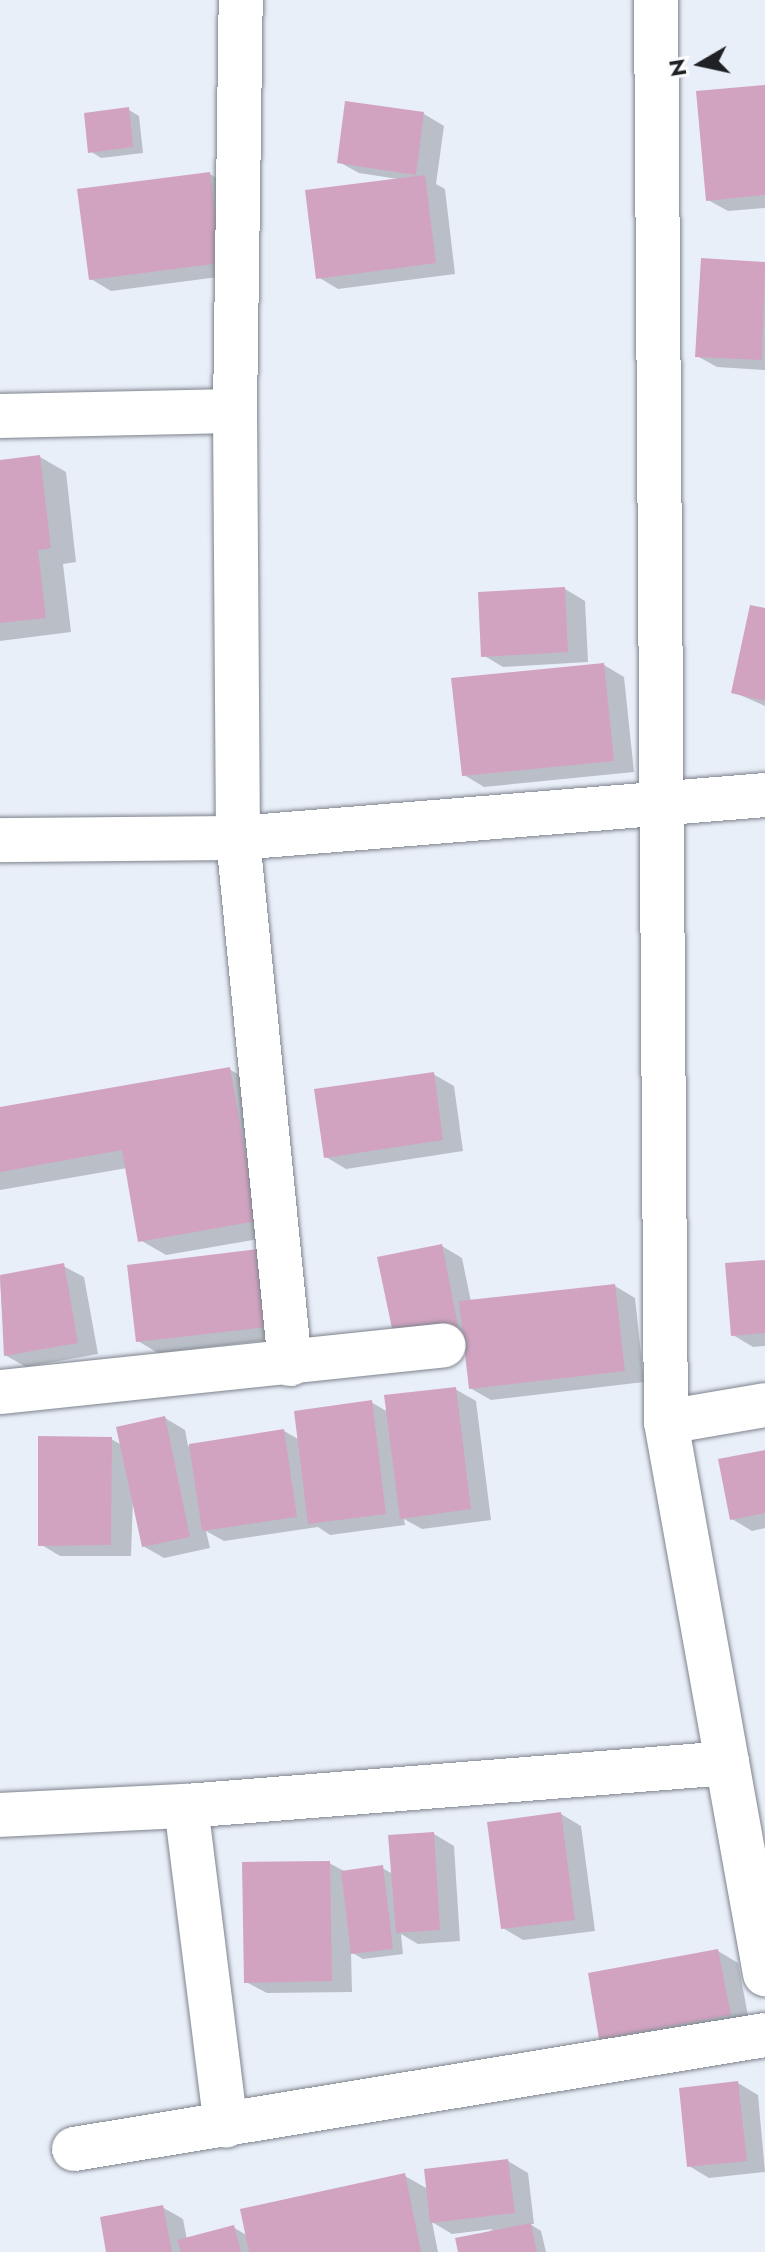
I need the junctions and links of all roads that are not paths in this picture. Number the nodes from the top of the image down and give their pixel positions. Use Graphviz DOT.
graph roads {
  1 [pos="241,0"];
  2 [pos="656,0"];
  3 [pos="235,411"];
  4 [pos="0,416"];
  5 [pos="765,795"];
  6 [pos="663,800"];
  7 [pos="238,838"];
  8 [pos="0,840"];
  9 [pos="444,1345"];
  10 [pos="290,1364"];
  11 [pos="0,1392"];
  12 [pos="765,1405"];
  13 [pos="666,1422"];
  14 [pos="727,1763"];
  15 [pos="186,1806"];
  16 [pos="0,1815"];
  17 [pos="765,1974"];
  18 [pos="765,2035"];
  19 [pos="226,2126"];
  20 [pos="74,2149"];
  1 -- 3 [label="street"];
  2 -- 6 [label="street"];
  3 -- 4 [label="street"];
  3 -- 7 [label="street"];
  5 -- 6 [label="street"];
  6 -- 7 [label="street"];
  6 -- 13 [label="street"];
  7 -- 8 [label="street"];
  7 -- 10 [label="street"];
  9 -- 10 [label="street"];
  10 -- 11 [label="street"];
  12 -- 13 [label="street"];
  13 -- 14 [label="street"];
  14 -- 15 [label="street"];
  14 -- 17 [label="street"];
  15 -- 16 [label="street"];
  15 -- 19 [label="street"];
  18 -- 19 [label="street"];
  19 -- 20 [label="street"];
}
